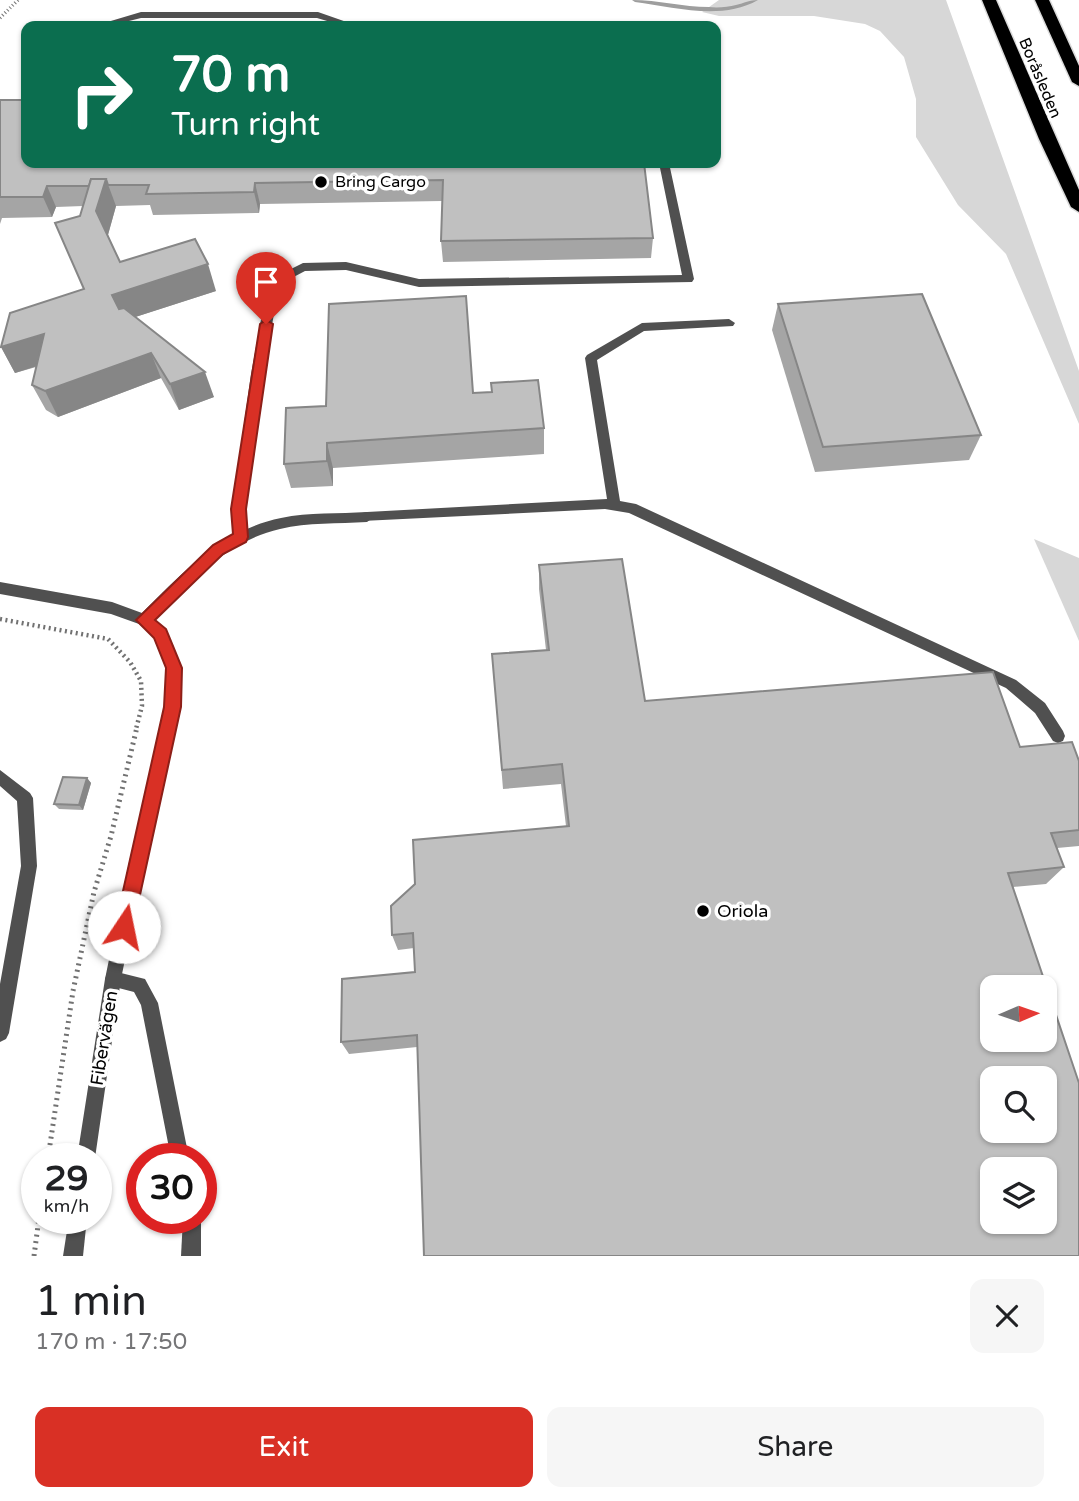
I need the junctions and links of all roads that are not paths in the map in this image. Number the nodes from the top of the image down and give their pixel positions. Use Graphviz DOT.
graph roads {
  1 [pos="989,0"];
  2 [pos="1042,0"];
  3 [pos="118,21"];
  4 [pos="337,21"];
  5 [pos="1079,82"];
  6 [pos="665,168"];
  7 [pos="1079,207"];
  8 [pos="729,323"];
  9 [pos="614,505"];
  10 [pos="240,537"];
  11 [pos="0,588"];
  12 [pos="144,620"];
  13 [pos="1058,736"];
  14 [pos="0,777"];
  15 [pos="113,979"];
  16 [pos="0,1033"];
  17 [pos="88,1143"];
  18 [pos="177,1143"];
  19 [pos="76,1234"];
  20 [pos="192,1234"];
  21 [pos="73,1256"];
  22 [pos="191,1256"];
  1 -- 7 [label="highway, Boråsleden"];
  2 -- 5 [label="highway, Boråsleden"];
  3 -- 4 [label="street"];
  6 -- 10 [label="street"];
  8 -- 9 [label="street"];
  9 -- 10 [label="street"];
  9 -- 13 [label="street"];
  10 -- 12 [label="street"];
  11 -- 12 [label="street"];
  12 -- 15 [label="street, Fibervägen"];
  14 -- 16 [label="street"];
  15 -- 17 [label="street, Fibervägen"];
  15 -- 18 [label="street"];
  19 -- 21 [label="street"];
  20 -- 22 [label="street"];
}
